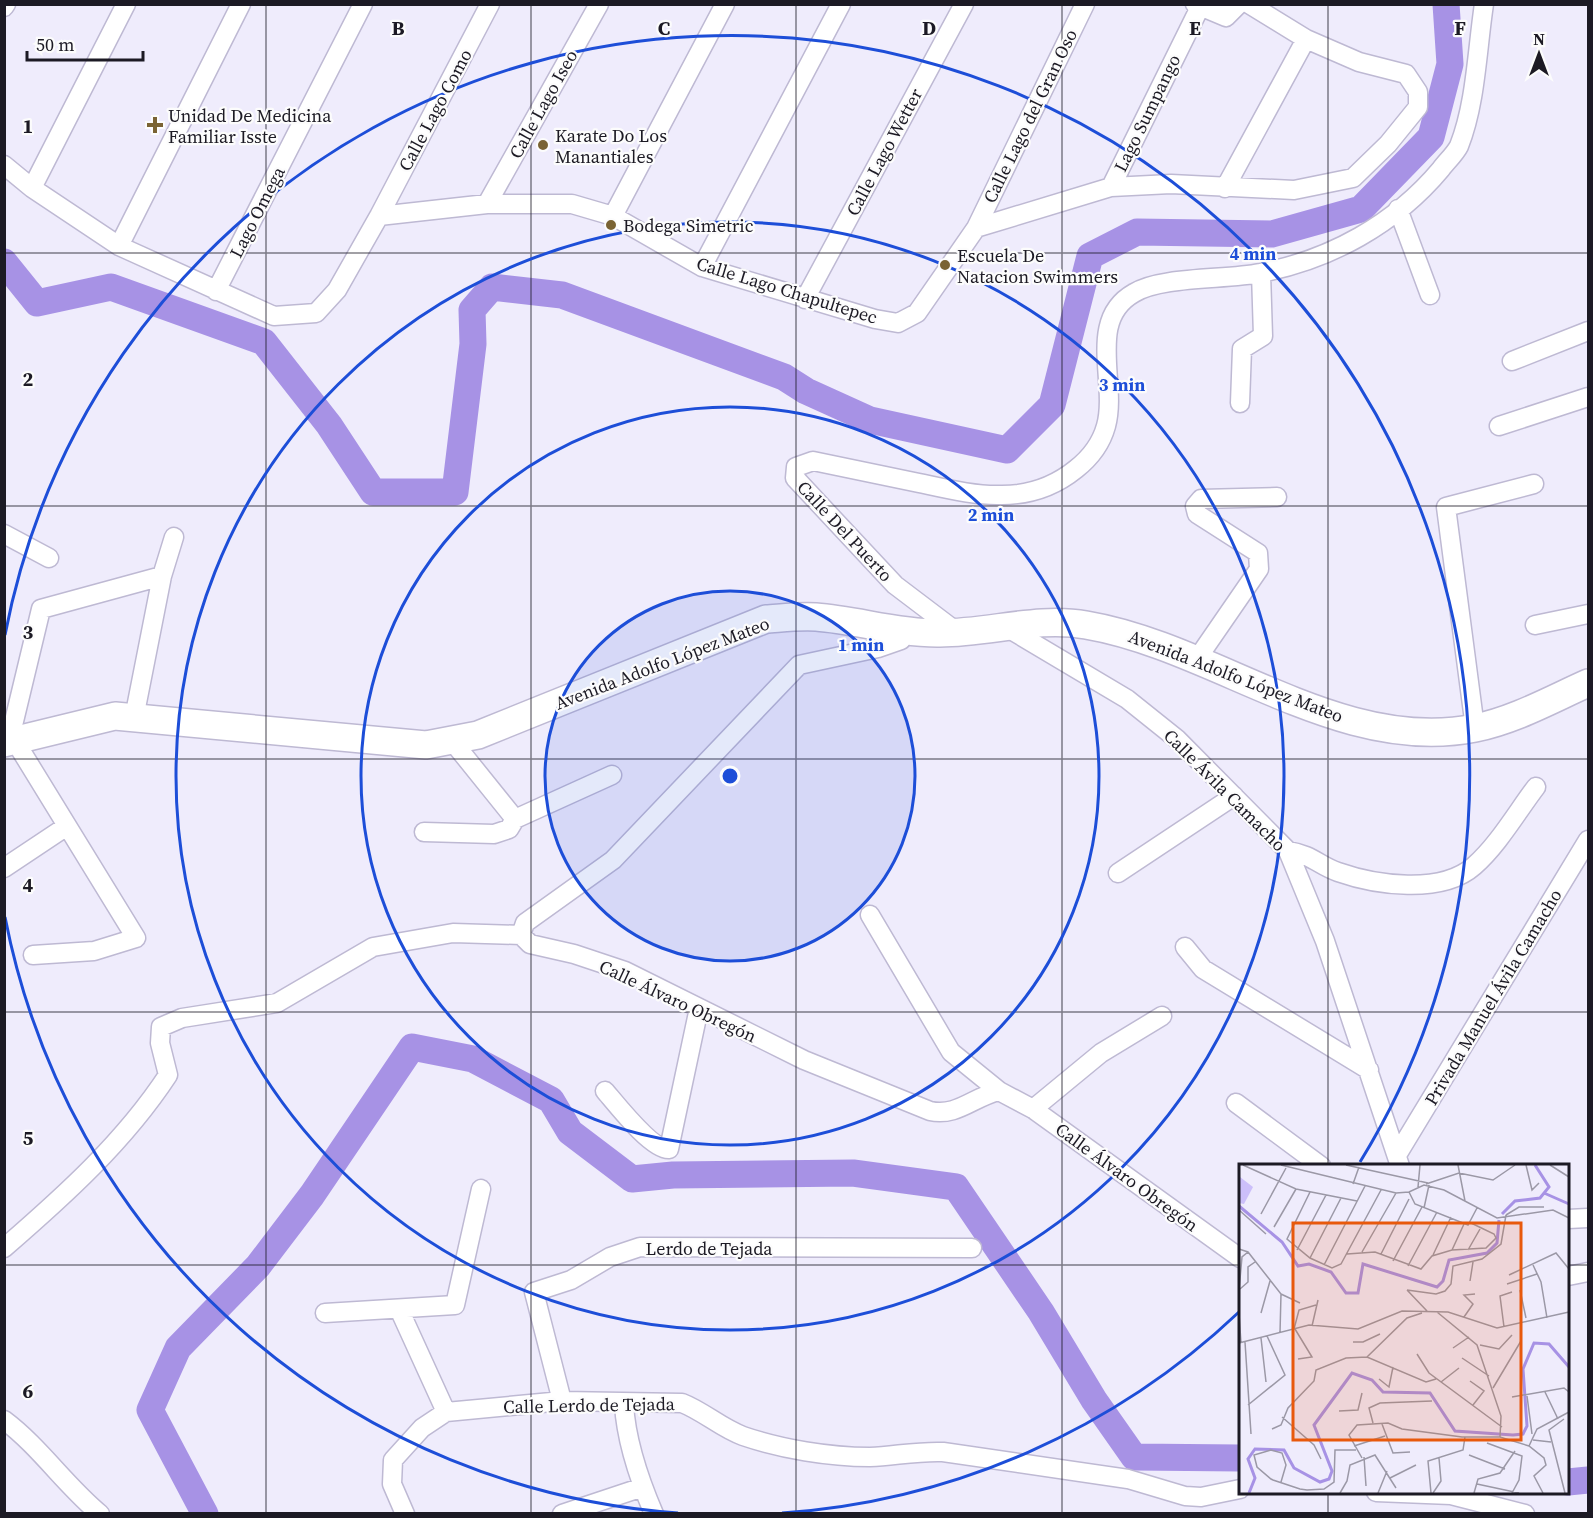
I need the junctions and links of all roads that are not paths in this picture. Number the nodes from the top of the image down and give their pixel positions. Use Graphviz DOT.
graph roads {
  1 [pos="126,4"];
  2 [pos="241,4"];
  3 [pos="363,4"];
  4 [pos="490,4"];
  5 [pos="599,4"];
  6 [pos="724,4"];
  7 [pos="841,4"];
  8 [pos="964,4"];
  9 [pos="1085,4"];
  10 [pos="1239,4"];
  11 [pos="1249,4"];
  12 [pos="1484,4"];
  13 [pos="1197,6"];
  14 [pos="1306,39"];
  15 [pos="4,165"];
  16 [pos="1111,187"];
  17 [pos="32,188"];
  18 [pos="1225,188"];
  19 [pos="487,204"];
  20 [pos="1398,209"];
  21 [pos="379,216"];
  22 [pos="613,216"];
  23 [pos="976,228"];
  24 [pos="119,246"];
  25 [pos="702,267"];
  26 [pos="1261,273"];
  27 [pos="216,291"];
  28 [pos="1430,295"];
  29 [pos="805,299"];
  30 [pos="1588,331"];
  31 [pos="1512,362"];
  32 [pos="1588,396"];
  33 [pos="1240,403"];
  34 [pos="1499,426"];
  35 [pos="1534,484"];
  36 [pos="1277,497"];
  37 [pos="4,534"];
  38 [pos="174,537"];
  39 [pos="49,558"];
  40 [pos="162,576"];
  41 [pos="1588,614"];
  42 [pos="1535,625"];
  43 [pos="1005,626"];
  44 [pos="903,629"];
  45 [pos="957,632"];
  46 [pos="1197,659"];
  47 [pos="1588,682"];
  48 [pos="134,718"];
  49 [pos="1475,728"];
  50 [pos="9,742"];
  51 [pos="453,742"];
  52 [pos="612,775"];
  53 [pos="1536,787"];
  54 [pos="1234,796"];
  55 [pos="515,819"];
  56 [pos="67,825"];
  57 [pos="424,832"];
  58 [pos="1588,840"];
  59 [pos="1297,852"];
  60 [pos="4,867"];
  61 [pos="1119,873"];
  62 [pos="870,915"];
  63 [pos="521,935"];
  64 [pos="1185,947"];
  65 [pos="33,955"];
  66 [pos="699,1008"];
  67 [pos="1162,1016"];
  68 [pos="1369,1070"];
  69 [pos="999,1090"];
  70 [pos="605,1091"];
  71 [pos="1236,1103"];
  72 [pos="1034,1109"];
  73 [pos="1399,1160"];
  74 [pos="1318,1164"];
  75 [pos="481,1189"];
  76 [pos="1588,1218"];
  77 [pos="1569,1219"];
  78 [pos="4,1248"];
  79 [pos="972,1248"];
  80 [pos="1239,1257"];
  81 [pos="1588,1272"];
  82 [pos="1569,1276"];
  83 [pos="399,1309"];
  84 [pos="326,1313"];
  85 [pos="562,1401"];
  86 [pos="624,1404"];
  87 [pos="446,1412"];
  88 [pos="4,1420"];
  89 [pos="643,1486"];
  90 [pos="1239,1489"];
  91 [pos="1451,1494"];
  92 [pos="1199,1505"];
  93 [pos="100,1514"];
  94 [pos="405,1514"];
  95 [pos="562,1514"];
  96 [pos="654,1514"];
  97 [pos="1525,1514"];
  1 -- 17 [label="street"];
  2 -- 24 [label="street"];
  3 -- 27 [label="street, Lago Omega"];
  4 -- 21 [label="street, Calle Lago Como"];
  5 -- 19 [label="street, Calle Lago Iseo"];
  6 -- 22 [label="street"];
  7 -- 25 [label="street"];
  8 -- 29 [label="street, Calle Lago Wetter"];
  9 -- 23 [label="street, Calle Lago del Gran Oso"];
  10 -- 13 [label="street"];
  11 -- 14 [label="street"];
  12 -- 20 [label="street, Calle Del Puerto"];
  13 -- 16 [label="street, Lago Sumpango"];
  14 -- 18 [label="street"];
  14 -- 18 [label="street"];
  15 -- 17 [label="street"];
  16 -- 18 [label="street"];
  16 -- 23 [label="street"];
  17 -- 24 [label="street"];
  19 -- 21 [label="street, Calle Lago Chapultepec"];
  19 -- 22 [label="street, Calle Lago Chapultepec"];
  20 -- 26 [label="street, Calle Del Puerto"];
  20 -- 28 [label="street"];
  21 -- 27 [label="street"];
  22 -- 25 [label="street, Calle Lago Chapultepec"];
  23 -- 29 [label="street, Calle Lago Chapultepec"];
  24 -- 27 [label="street"];
  25 -- 29 [label="street, Calle Lago Chapultepec"];
  26 -- 33 [label="street"];
  26 -- 45 [label="street, Calle Del Puerto"];
  30 -- 31 [label="street"];
  32 -- 34 [label="street"];
  35 -- 49 [label="street"];
  36 -- 46 [label="street"];
  37 -- 39 [label="street"];
  38 -- 40 [label="street"];
  40 -- 48 [label="street"];
  40 -- 50 [label="street"];
  41 -- 42 [label="street"];
  43 -- 45 [label="main road, Avenida Adolfo López Mateo"];
  43 -- 46 [label="main road, Avenida Adolfo López Mateo"];
  43 -- 54 [label="street, Calle Ávila Camacho"];
  44 -- 45 [label="main road, Avenida Adolfo López Mateo"];
  44 -- 51 [label="main road, Avenida Adolfo López Mateo"];
  44 -- 63 [label="street"];
  46 -- 49 [label="main road, Avenida Adolfo López Mateo"];
  47 -- 49 [label="main road, Avenida Adolfo López Mateo"];
  48 -- 50 [label="main road, Avenida Adolfo López Mateo"];
  48 -- 51 [label="main road, Avenida Adolfo López Mateo"];
  50 -- 56 [label="street"];
  51 -- 55 [label="street"];
  52 -- 55 [label="street"];
  53 -- 59 [label="street"];
  54 -- 59 [label="street, Calle Ávila Camacho"];
  54 -- 61 [label="street"];
  55 -- 57 [label="street"];
  56 -- 60 [label="street"];
  56 -- 65 [label="street"];
  58 -- 73 [label="street, Privada Manuel Ávila Camacho"];
  59 -- 68 [label="street, Calle Ávila Camacho"];
  62 -- 69 [label="street"];
  63 -- 66 [label="street, Calle Álvaro Obregón"];
  63 -- 78 [label="street"];
  64 -- 68 [label="street"];
  66 -- 69 [label="street, Calle Álvaro Obregón"];
  66 -- 70 [label="street"];
  67 -- 72 [label="street"];
  68 -- 73 [label="street, Calle Ávila Camacho"];
  69 -- 72 [label="street, Calle Álvaro Obregón"];
  71 -- 74 [label="street"];
  72 -- 80 [label="street, Calle Álvaro Obregón"];
  75 -- 83 [label="street"];
  76 -- 77 [label="street"];
  79 -- 85 [label="street, Lerdo de Tejada"];
  81 -- 82 [label="street"];
  83 -- 84 [label="street"];
  83 -- 87 [label="street"];
  85 -- 86 [label="street, Calle Lerdo de Tejada"];
  85 -- 87 [label="street, Calle Lerdo de Tejada"];
  86 -- 89 [label="street"];
  86 -- 92 [label="street, Calle Lerdo de Tejada"];
  87 -- 94 [label="street, Calle Lerdo de Tejada"];
  88 -- 93 [label="street"];
  89 -- 95 [label="street"];
  89 -- 96 [label="street"];
  90 -- 92 [label="street, Calle Lerdo de Tejada"];
  91 -- 97 [label="street"];
}
